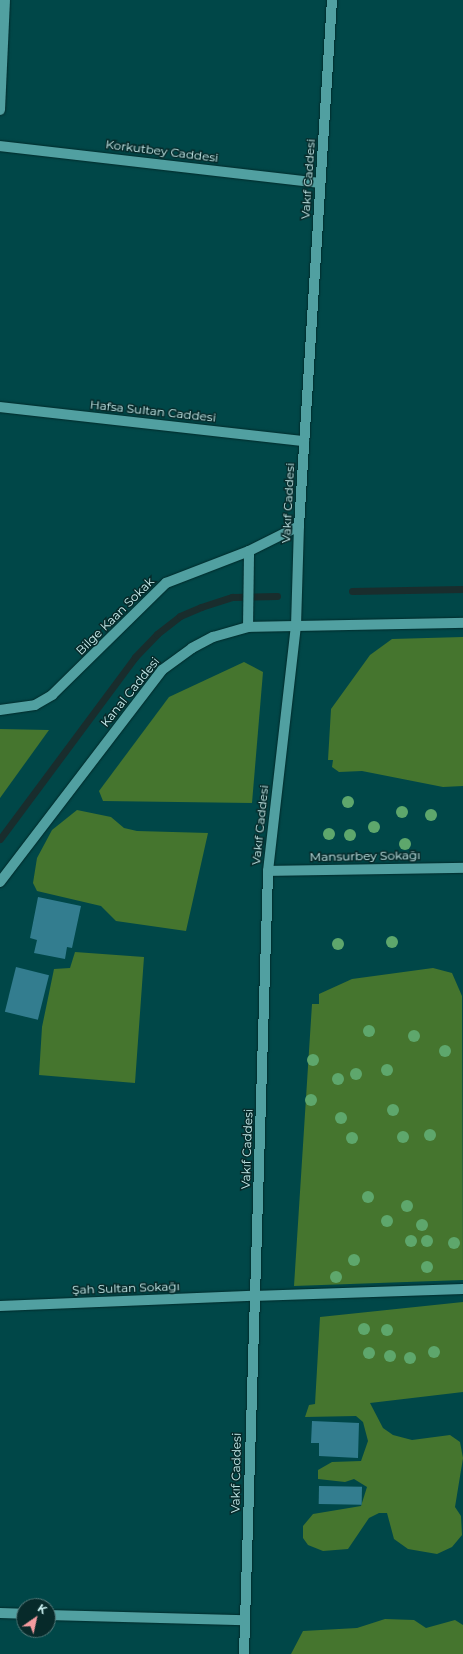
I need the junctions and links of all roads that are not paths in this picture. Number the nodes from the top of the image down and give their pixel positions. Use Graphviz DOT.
graph roads {
  1 [pos="6,0"];
  2 [pos="332,0"];
  3 [pos="0,110"];
  4 [pos="0,146"];
  5 [pos="320,183"];
  6 [pos="0,407"];
  7 [pos="304,441"];
  8 [pos="299,526"];
  9 [pos="249,551"];
  10 [pos="463,623"];
  11 [pos="296,626"];
  12 [pos="248,627"];
  13 [pos="0,710"];
  14 [pos="463,868"];
  15 [pos="268,871"];
  16 [pos="0,882"];
  17 [pos="463,1289"];
  18 [pos="253,1296"];
  19 [pos="0,1306"];
  20 [pos="0,1613"];
  21 [pos="16,1614"];
  22 [pos="56,1615"];
  23 [pos="245,1620"];
  24 [pos="244,1654"];
  1 -- 3 [label="street"];
  2 -- 5 [label="street, Vakıf Caddesi"];
  4 -- 5 [label="street, Korkutbey Caddesi"];
  5 -- 7 [label="street, Vakıf Caddesi"];
  6 -- 7 [label="street, Hafsa Sultan Caddesi"];
  7 -- 8 [label="street, Vakıf Caddesi"];
  8 -- 9 [label="street, Bilge Kaan Sokak"];
  8 -- 11 [label="street, Vakıf Caddesi"];
  9 -- 12 [label="street"];
  9 -- 13 [label="street, Bilge Kaan Sokak"];
  10 -- 11 [label="street, Kanal Caddesi"];
  11 -- 12 [label="street, Kanal Caddesi"];
  11 -- 15 [label="street, Vakıf Caddesi"];
  12 -- 16 [label="street, Kanal Caddesi"];
  14 -- 15 [label="street, Mansurbey Sokağı"];
  15 -- 18 [label="street, Vakıf Caddesi"];
  17 -- 18 [label="street, Şah Sultan Sokağı"];
  18 -- 19 [label="street, Şah Sultan Sokağı"];
  18 -- 23 [label="street, Vakıf Caddesi"];
  20 -- 21 [label="street"];
  22 -- 23 [label="street"];
  23 -- 24 [label="street, Vakıf Caddesi"];
}
